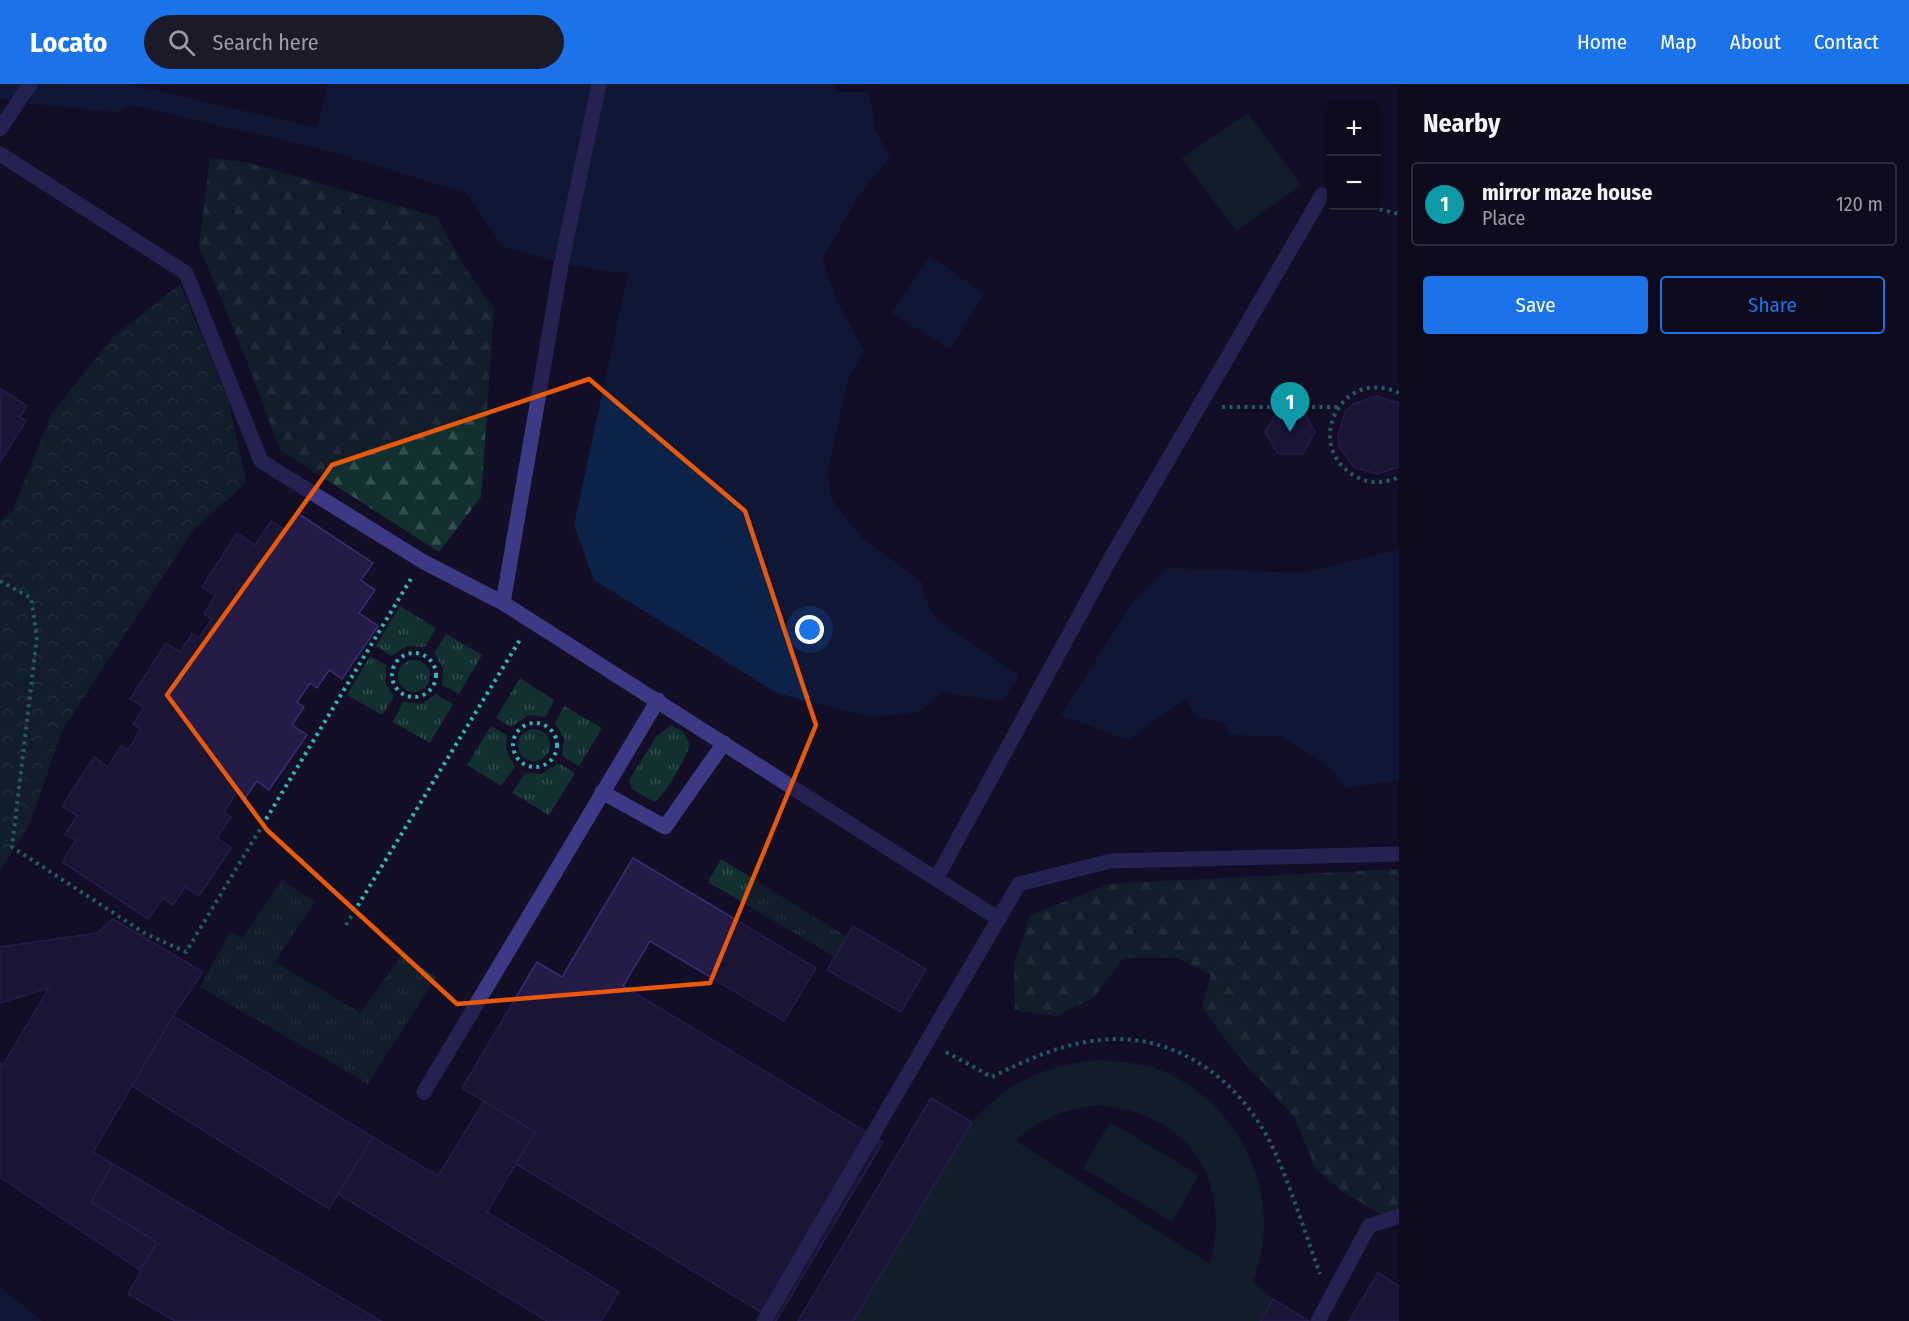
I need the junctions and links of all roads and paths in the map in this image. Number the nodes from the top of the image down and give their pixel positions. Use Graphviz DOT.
graph roads {
  1 [pos="30,84"];
  2 [pos="599,84"];
  3 [pos="0,129"];
  4 [pos="0,154"];
  5 [pos="1322,195"];
  6 [pos="1381,210"];
  7 [pos="1399,214"];
  8 [pos="1399,393"];
  9 [pos="1199,407"];
  10 [pos="1338,407"];
  11 [pos="1399,477"];
  12 [pos="422,561"];
  13 [pos="0,580"];
  14 [pos="503,603"];
  15 [pos="523,633"];
  16 [pos="393,668"];
  17 [pos="657,700"];
  18 [pos="513,741"];
  19 [pos="724,743"];
  20 [pos="602,792"];
  21 [pos="1399,854"];
  22 [pos="936,879"];
  23 [pos="999,919"];
  24 [pos="346,925"];
  25 [pos="927,1042"];
  26 [pos="424,1092"];
  27 [pos="1399,1216"];
  28 [pos="1329,1300"];
  29 [pos="764,1321"];
  30 [pos="1318,1321"];
  1 -- 3 [label="lane"];
  2 -- 14 [label="lane"];
  4 -- 12 [label="lane"];
  5 -- 9 [label="lane"];
  6 -- 7 [label="path"];
  8 -- 10 [label="path"];
  9 -- 10 [label="path"];
  9 -- 22 [label="lane"];
  10 -- 11 [label="path"];
  12 -- 13 [label="path"];
  12 -- 14 [label="lane"];
  14 -- 17 [label="lane"];
  15 -- 24 [label="path"];
  16 -- 16 [label="path"];
  17 -- 19 [label="lane"];
  17 -- 20 [label="lane"];
  18 -- 18 [label="path"];
  19 -- 20 [label="lane"];
  19 -- 22 [label="lane"];
  20 -- 26 [label="lane"];
  21 -- 23 [label="lane"];
  22 -- 23 [label="lane"];
  23 -- 25 [label="lane"];
  25 -- 28 [label="path"];
  25 -- 29 [label="lane"];
  27 -- 28 [label="lane"];
  28 -- 30 [label="lane"];
}
